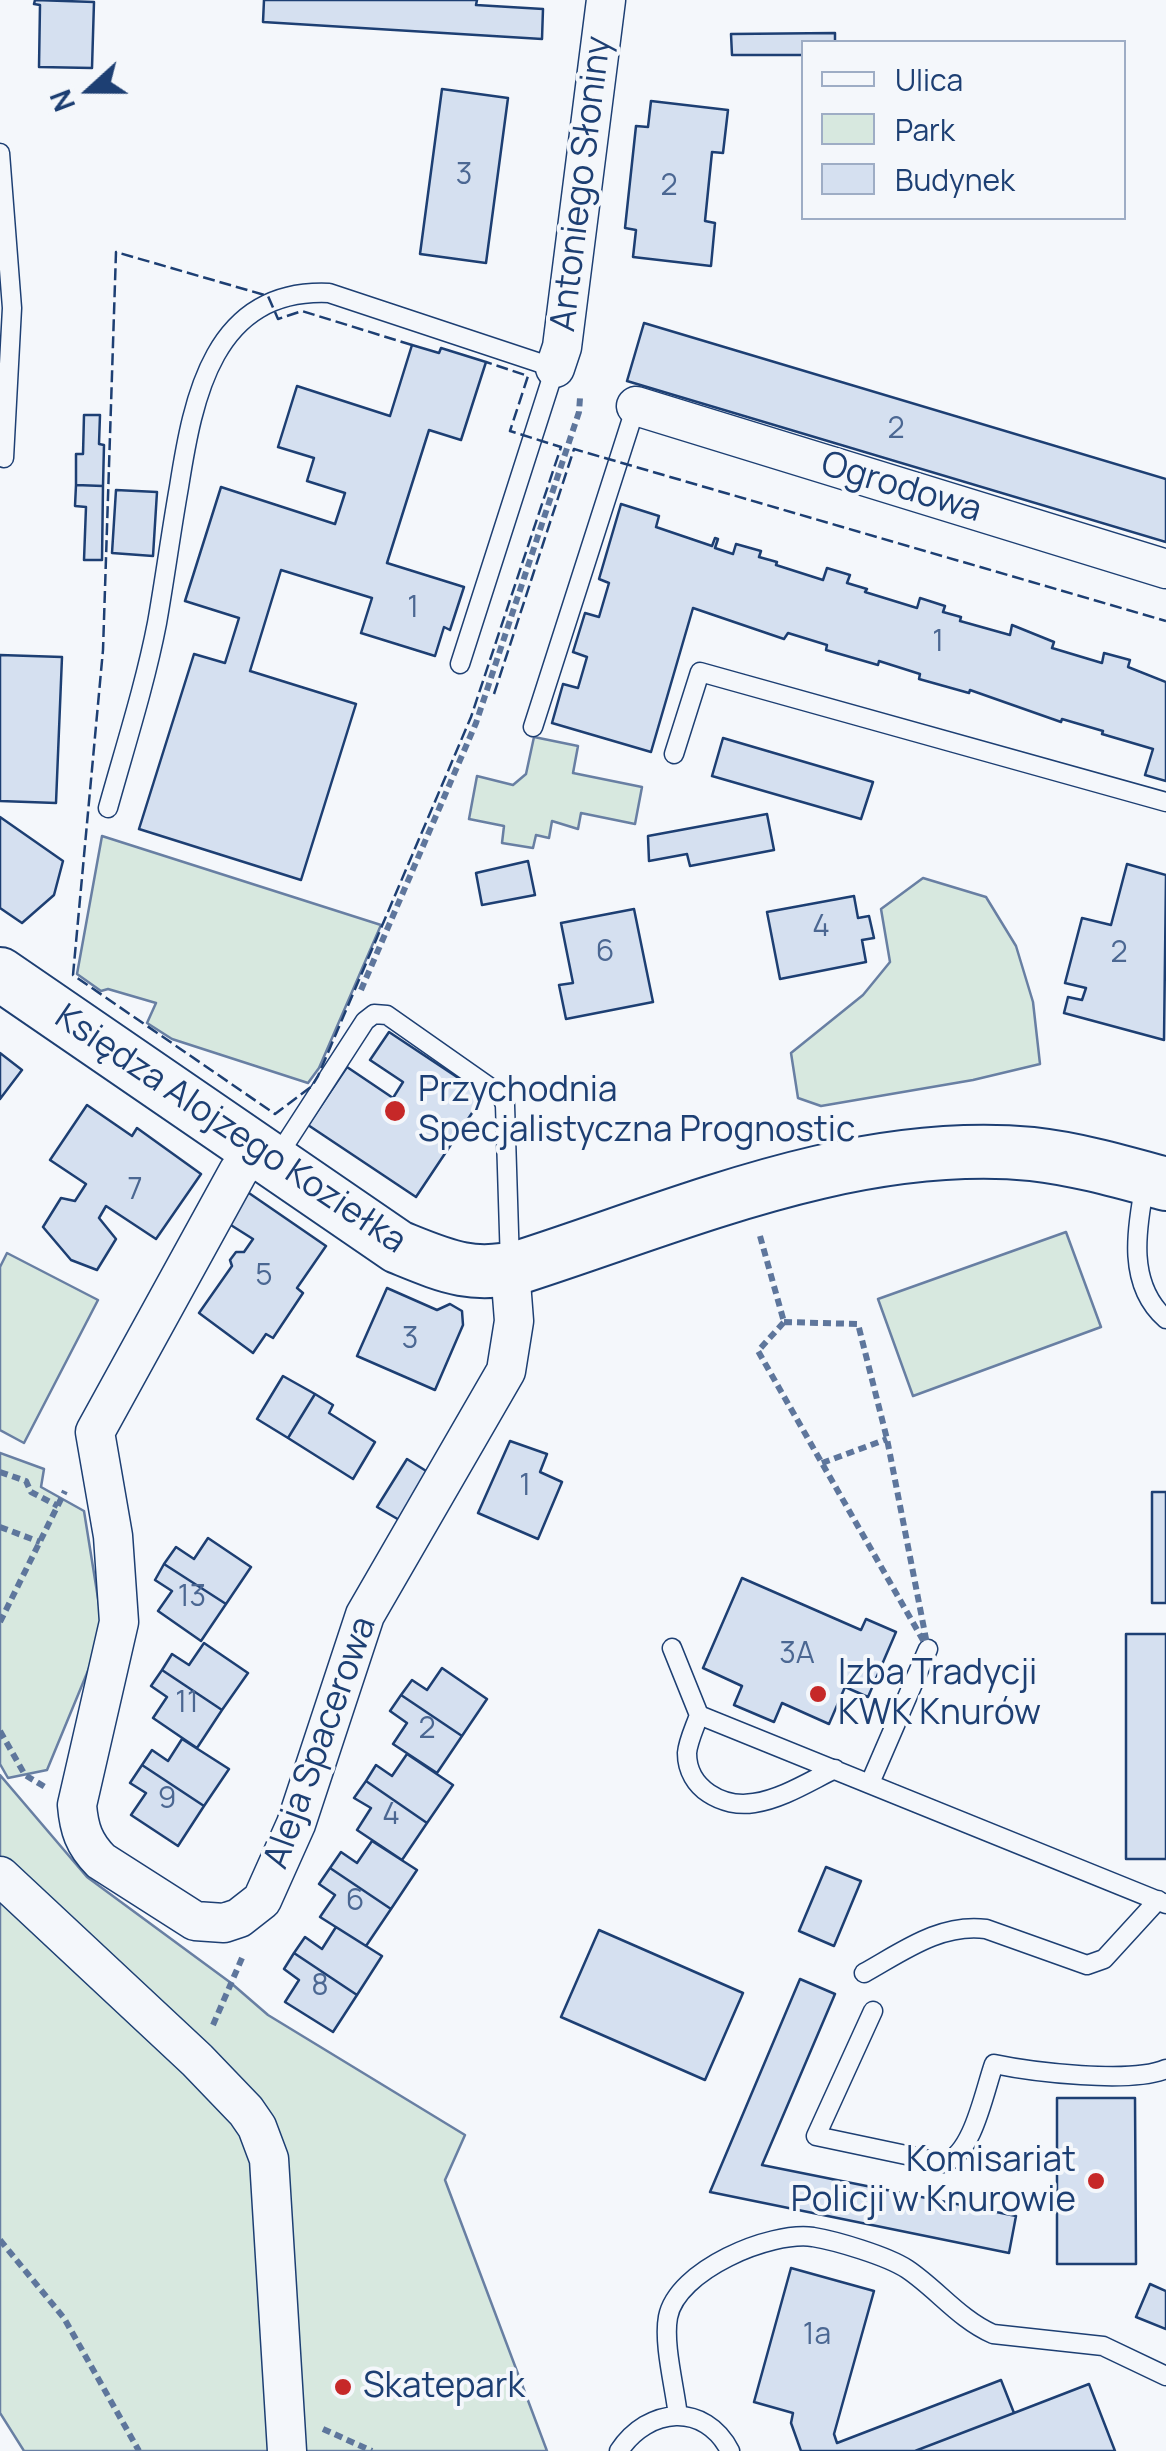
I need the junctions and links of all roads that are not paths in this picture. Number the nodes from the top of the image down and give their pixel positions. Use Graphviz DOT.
graph roads {
  1 [pos="606,0"];
  2 [pos="0,153"];
  3 [pos="567,381"];
  4 [pos="636,406"];
  5 [pos="4,458"];
  6 [pos="1166,569"];
  7 [pos="460,664"];
  8 [pos="533,728"];
  9 [pos="674,754"];
  10 [pos="1166,802"];
  11 [pos="108,808"];
  12 [pos="0,974"];
  13 [pos="264,1157"];
  14 [pos="1156,1181"];
  15 [pos="510,1270"];
  16 [pos="1166,1319"];
  17 [pos="672,1648"];
  18 [pos="928,1649"];
  19 [pos="699,1715"];
  20 [pos="835,1769"];
  21 [pos="870,1783"];
  22 [pos="0,1876"];
  23 [pos="1162,1902"];
  24 [pos="864,1973"];
  25 [pos="873,2012"];
  26 [pos="1166,2069"];
  27 [pos="1166,2376"];
  28 [pos="678,2416"];
  29 [pos="287,2433"];
  30 [pos="618,2451"];
  31 [pos="730,2451"];
  1 -- 3 [label="street, Antoniego Słoniny"];
  2 -- 5 [label="lane"];
  3 -- 7 [label="lane"];
  3 -- 11 [label="lane"];
  4 -- 6 [label="street, Ogrodowa"];
  4 -- 8 [label="lane"];
  9 -- 10 [label="lane"];
  12 -- 13 [label="street, Księdza Alojzego Koziełka"];
  13 -- 15 [label="street, Księdza Alojzego Koziełka"];
  13 -- 15 [label="lane"];
  13 -- 15 [label="street, Aleja Spacerowa"];
  14 -- 15 [label="street, Księdza Alojzego Koziełka"];
  14 -- 16 [label="lane"];
  17 -- 19 [label="lane"];
  18 -- 21 [label="lane"];
  19 -- 20 [label="lane"];
  19 -- 20 [label="lane"];
  20 -- 21 [label="lane"];
  21 -- 23 [label="lane"];
  22 -- 29 [label="street"];
  23 -- 24 [label="lane"];
  25 -- 26 [label="lane"];
  27 -- 28 [label="lane"];
  28 -- 30 [label="lane"];
  28 -- 31 [label="lane"];
}
